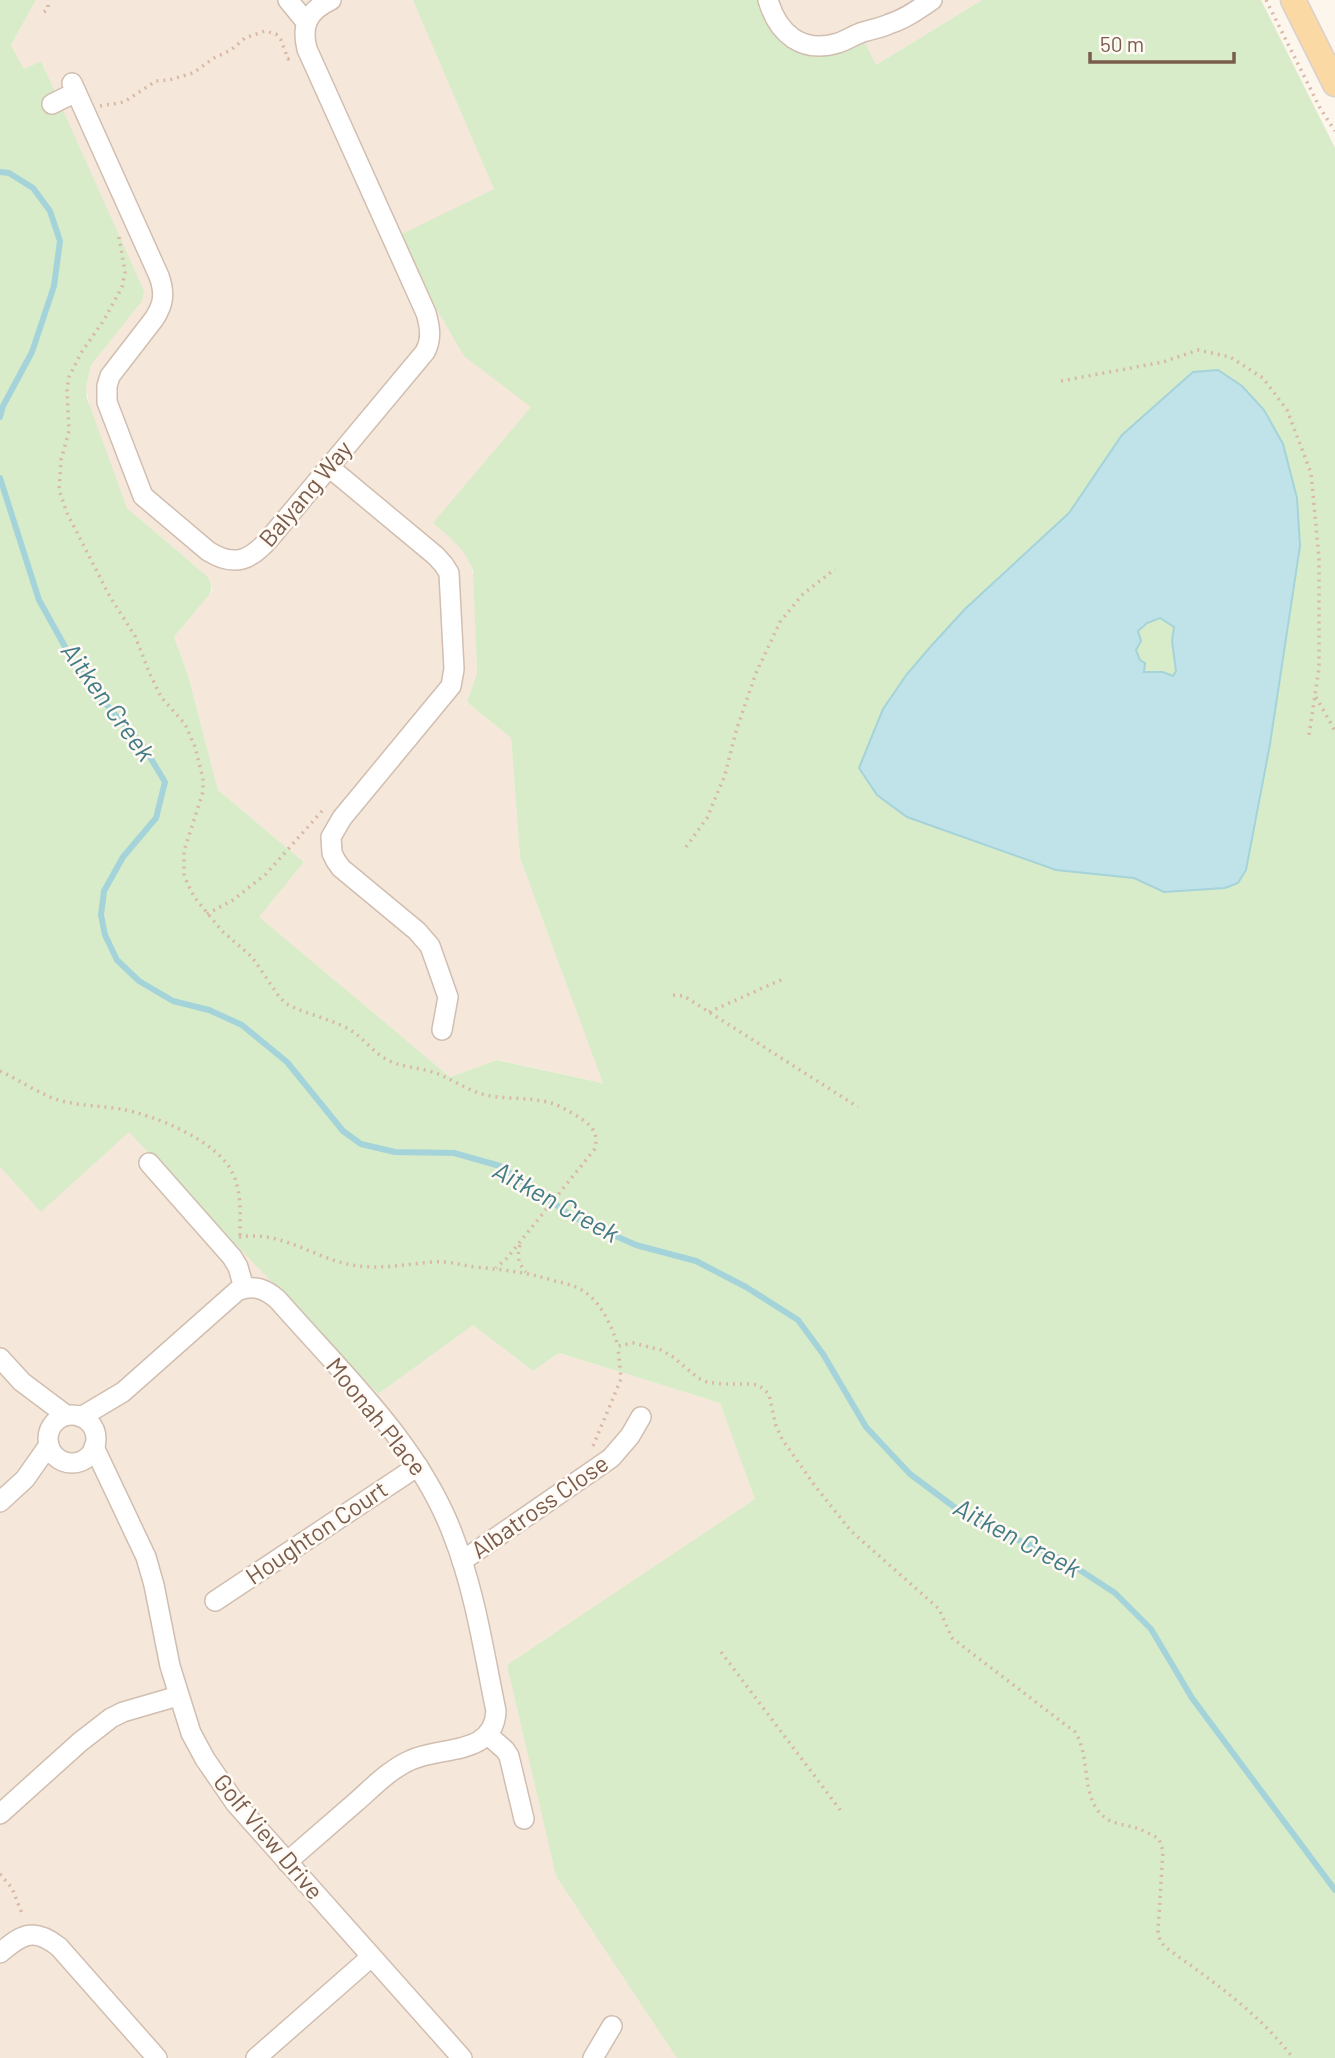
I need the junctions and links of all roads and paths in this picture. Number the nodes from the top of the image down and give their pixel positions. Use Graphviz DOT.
graph roads {
  1 [pos="48,0"];
  2 [pos="288,0"];
  3 [pos="768,0"];
  4 [pos="778,0"];
  5 [pos="932,0"];
  6 [pos="1266,0"];
  7 [pos="1293,0"];
  8 [pos="315,7"];
  9 [pos="44,12"];
  10 [pos="862,33"];
  11 [pos="307,50"];
  12 [pos="1335,84"];
  13 [pos="52,104"];
  14 [pos="85,112"];
  15 [pos="1335,131"];
  16 [pos="119,236"];
  17 [pos="1061,381"];
  18 [pos="329,467"];
  19 [pos="835,569"];
  20 [pos="1315,695"];
  21 [pos="1335,731"];
  22 [pos="1309,735"];
  23 [pos="326,806"];
  24 [pos="686,847"];
  25 [pos="207,914"];
  26 [pos="783,979"];
  27 [pos="673,995"];
  28 [pos="709,1012"];
  29 [pos="442,1030"];
  30 [pos="0,1071"];
  31 [pos="858,1107"];
  32 [pos="149,1163"];
  33 [pos="520,1242"];
  34 [pos="496,1268"];
  35 [pos="526,1272"];
  36 [pos="244,1288"];
  37 [pos="618,1346"];
  38 [pos="0,1358"];
  39 [pos="22,1382"];
  40 [pos="123,1391"];
  41 [pos="73,1416"];
  42 [pos="641,1417"];
  43 [pos="49,1438"];
  44 [pos="95,1441"];
  45 [pos="593,1448"];
  46 [pos="69,1462"];
  47 [pos="418,1466"];
  48 [pos="25,1479"];
  49 [pos="117,1498"];
  50 [pos="0,1502"];
  51 [pos="462,1561"];
  52 [pos="215,1601"];
  53 [pos="721,1652"];
  54 [pos="178,1696"];
  55 [pos="488,1735"];
  56 [pos="842,1811"];
  57 [pos="0,1814"];
  58 [pos="524,1819"];
  59 [pos="287,1862"];
  60 [pos="0,1874"];
  61 [pos="23,1916"];
  62 [pos="0,1953"];
  63 [pos="371,1956"];
  64 [pos="612,2026"];
  65 [pos="157,2058"];
  66 [pos="256,2058"];
  67 [pos="461,2058"];
  68 [pos="593,2058"];
  69 [pos="1293,2058"];
  1 -- 9 [label="path"];
  2 -- 8 [label="street"];
  3 -- 10 [label="street"];
  4 -- 10 [label="street"];
  5 -- 10 [label="street"];
  6 -- 15 [label="path"];
  7 -- 12 [label="main road"];
  8 -- 11 [label="street, Balyang Way"];
  11 -- 14 [label="path"];
  11 -- 18 [label="street, Balyang Way"];
  13 -- 14 [label="street, Balyang Way"];
  14 -- 18 [label="street, Balyang Way"];
  16 -- 25 [label="path"];
  17 -- 20 [label="path"];
  18 -- 29 [label="street"];
  19 -- 24 [label="path"];
  20 -- 21 [label="path"];
  20 -- 22 [label="path"];
  23 -- 25 [label="path"];
  25 -- 33 [label="path"];
  26 -- 28 [label="path"];
  27 -- 28 [label="path"];
  28 -- 31 [label="path"];
  30 -- 34 [label="path"];
  32 -- 36 [label="street"];
  33 -- 34 [label="path"];
  33 -- 35 [label="path"];
  34 -- 35 [label="path"];
  35 -- 37 [label="path"];
  36 -- 40 [label="street"];
  36 -- 47 [label="street, Moonah Place"];
  37 -- 45 [label="path"];
  37 -- 69 [label="path"];
  38 -- 39 [label="street"];
  39 -- 41 [label="street"];
  39 -- 43 [label="street"];
  40 -- 41 [label="street"];
  40 -- 44 [label="street"];
  41 -- 43 [label="street"];
  41 -- 44 [label="street"];
  42 -- 51 [label="street, Albatross Close"];
  43 -- 46 [label="street"];
  43 -- 48 [label="street"];
  44 -- 46 [label="street"];
  44 -- 49 [label="street, Golf View Drive"];
  46 -- 48 [label="street"];
  46 -- 49 [label="street, Golf View Drive"];
  47 -- 51 [label="street, Moonah Place"];
  47 -- 52 [label="street, Houghton Court"];
  48 -- 50 [label="street"];
  49 -- 54 [label="street, Golf View Drive"];
  51 -- 55 [label="street, Moonah Place"];
  53 -- 56 [label="path"];
  54 -- 57 [label="street"];
  54 -- 59 [label="street, Golf View Drive"];
  55 -- 58 [label="street"];
  55 -- 59 [label="street"];
  59 -- 63 [label="street, Golf View Drive"];
  60 -- 61 [label="path"];
  62 -- 65 [label="street"];
  63 -- 66 [label="street"];
  63 -- 67 [label="street, Golf View Drive"];
  64 -- 68 [label="street"];
}
